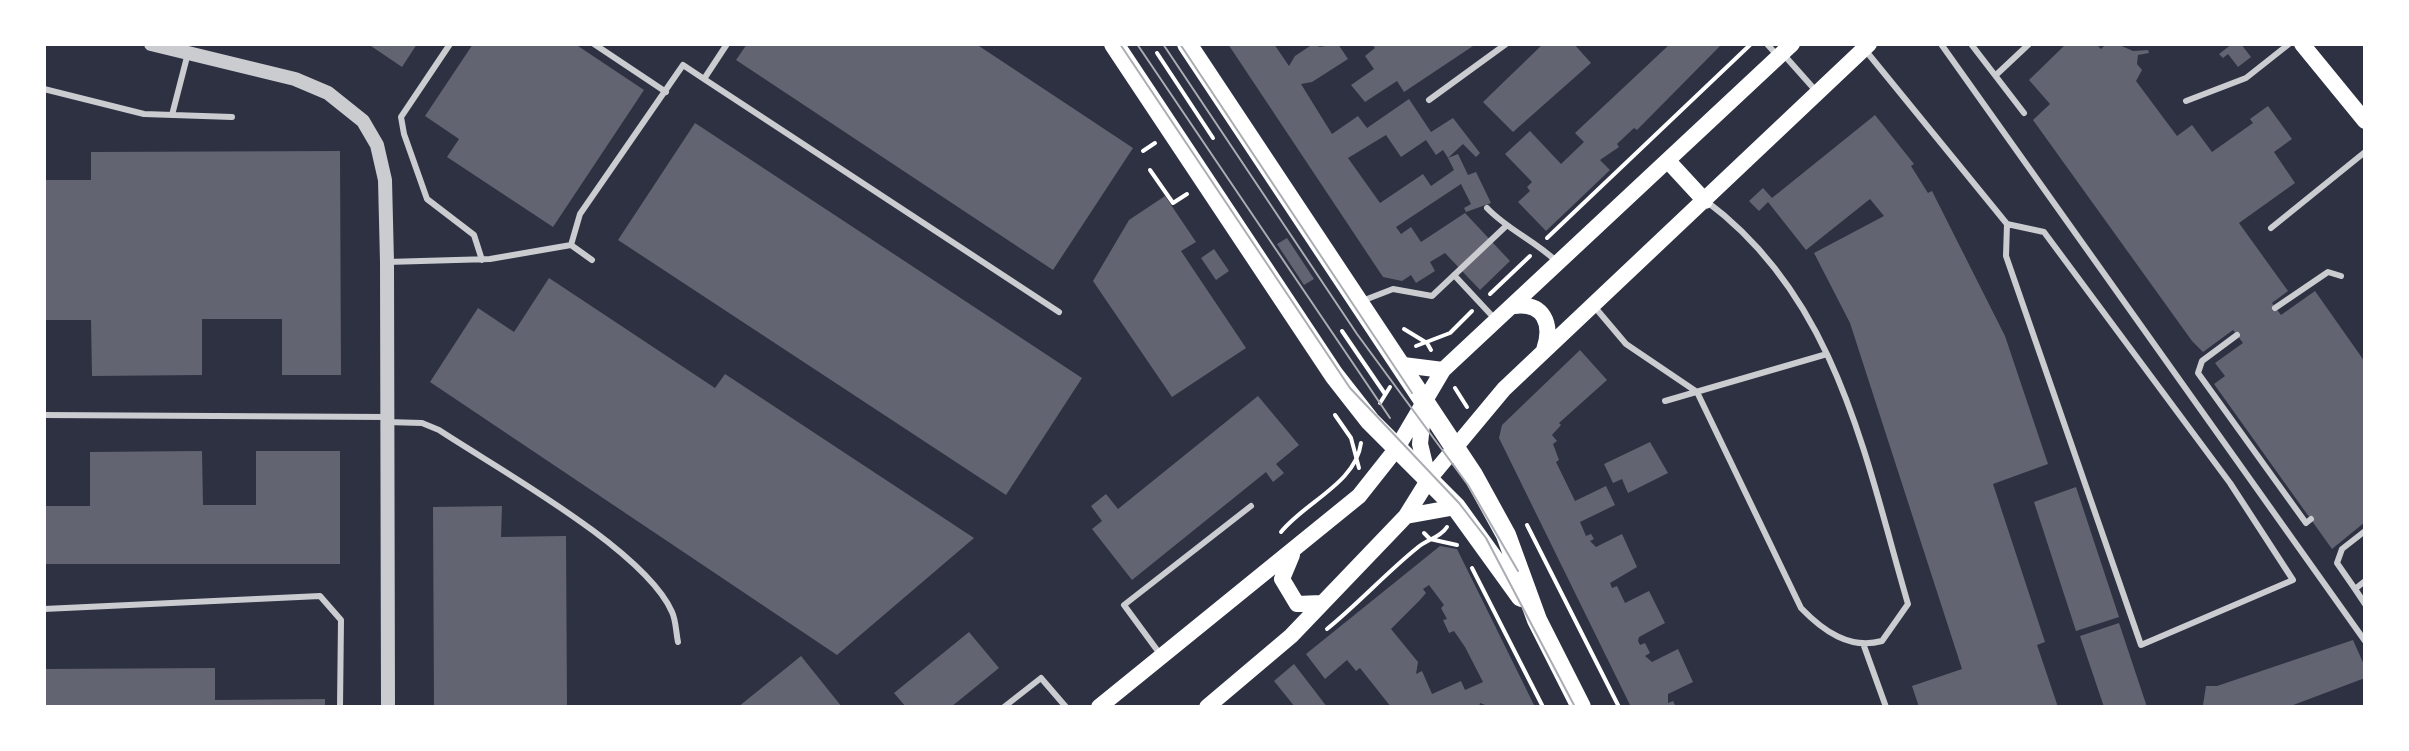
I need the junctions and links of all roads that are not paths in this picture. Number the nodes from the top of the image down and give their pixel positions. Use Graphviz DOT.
graph roads {
  1 [pos="151,44"];
  2 [pos="450,44"];
  3 [pos="594,44"];
  4 [pos="727,44"];
  5 [pos="1114,44"];
  6 [pos="1187,44"];
  7 [pos="1506,44"];
  8 [pos="1767,44"];
  9 [pos="1941,44"];
  10 [pos="1971,44"];
  11 [pos="2029,44"];
  12 [pos="2289,44"];
  13 [pos="2302,44"];
  14 [pos="1866,46"];
  15 [pos="1784,51"];
  16 [pos="188,53"];
  17 [pos="1996,75"];
  18 [pos="704,79"];
  19 [pos="44,89"];
  20 [pos="666,92"];
  21 [pos="1819,94"];
  22 [pos="1429,100"];
  23 [pos="2186,101"];
  24 [pos="2024,113"];
  25 [pos="172,115"];
  26 [pos="232,117"];
  27 [pos="2365,121"];
  28 [pos="2365,152"];
  29 [pos="1669,162"];
  30 [pos="1705,201"];
  31 [pos="1487,208"];
  32 [pos="2007,224"];
  33 [pos="1505,227"];
  34 [pos="2271,228"];
  35 [pos="571,245"];
  36 [pos="482,260"];
  37 [pos="592,260"];
  38 [pos="387,262"];
  39 [pos="1560,264"];
  40 [pos="1454,275"];
  41 [pos="2341,276"];
  42 [pos="1359,303"];
  43 [pos="1593,305"];
  44 [pos="1514,306"];
  45 [pos="2275,308"];
  46 [pos="1059,312"];
  47 [pos="1497,321"];
  48 [pos="2237,335"];
  49 [pos="1544,350"];
  50 [pos="1827,354"];
  51 [pos="1408,356"];
  52 [pos="1443,370"];
  53 [pos="1697,392"];
  54 [pos="1425,401"];
  55 [pos="1665,401"];
  56 [pos="44,415"];
  57 [pos="387,420"];
  58 [pos="1455,447"];
  59 [pos="1397,448"];
  60 [pos="1429,479"];
  61 [pos="1251,506"];
  62 [pos="1456,507"];
  63 [pos="1406,516"];
  64 [pos="2311,519"];
  65 [pos="2365,531"];
  66 [pos="1295,550"];
  67 [pos="2365,581"];
  68 [pos="2355,589"];
  69 [pos="1321,603"];
  70 [pos="2365,604"];
  71 [pos="44,609"];
  72 [pos="1537,620"];
  73 [pos="2365,641"];
  74 [pos="678,642"];
  75 [pos="1864,646"];
  76 [pos="1162,657"];
  77 [pos="340,707"];
  78 [pos="388,707"];
  79 [pos="1004,707"];
  80 [pos="1066,707"];
  81 [pos="1099,707"];
  82 [pos="1207,707"];
  83 [pos="1581,707"];
  84 [pos="1886,707"];
  1 -- 16 [label="street"];
  2 -- 36 [label="lane"];
  3 -- 20 [label="lane"];
  4 -- 18 [label="lane"];
  5 -- 59 [label="main road"];
  6 -- 42 [label="main road"];
  7 -- 22 [label="lane"];
  8 -- 15 [label="lane"];
  9 -- 73 [label="lane"];
  10 -- 17 [label="lane"];
  11 -- 17 [label="lane"];
  12 -- 23 [label="lane"];
  13 -- 27 [label="main road"];
  14 -- 21 [label="main road"];
  14 -- 32 [label="lane"];
  15 -- 21 [label="lane"];
  15 -- 29 [label="main road"];
  16 -- 25 [label="lane"];
  16 -- 38 [label="street"];
  17 -- 24 [label="lane"];
  18 -- 20 [label="lane"];
  18 -- 46 [label="lane"];
  19 -- 25 [label="lane"];
  20 -- 35 [label="lane"];
  21 -- 30 [label="main road"];
  25 -- 26 [label="lane"];
  28 -- 34 [label="lane"];
  29 -- 30 [label="main road"];
  29 -- 39 [label="main road"];
  30 -- 43 [label="main road"];
  30 -- 50 [label="lane"];
  31 -- 33 [label="lane"];
  32 -- 32 [label="lane"];
  33 -- 39 [label="lane"];
  33 -- 40 [label="lane"];
  35 -- 36 [label="lane"];
  35 -- 37 [label="lane"];
  36 -- 38 [label="lane"];
  38 -- 57 [label="street"];
  39 -- 44 [label="main road"];
  40 -- 42 [label="lane"];
  40 -- 47 [label="lane"];
  41 -- 45 [label="lane"];
  42 -- 51 [label="main road"];
  43 -- 49 [label="main road"];
  43 -- 53 [label="lane"];
  44 -- 47 [label="main road"];
  44 -- 49 [label="main road"];
  47 -- 52 [label="main road"];
  48 -- 64 [label="lane"];
  49 -- 58 [label="main road"];
  50 -- 53 [label="lane"];
  50 -- 75 [label="lane"];
  51 -- 52 [label="main road"];
  51 -- 54 [label="main road"];
  52 -- 54 [label="main road"];
  53 -- 55 [label="lane"];
  53 -- 75 [label="lane"];
  54 -- 58 [label="main road"];
  54 -- 59 [label="main road"];
  54 -- 60 [label="main road"];
  56 -- 57 [label="lane"];
  57 -- 74 [label="lane"];
  57 -- 78 [label="street"];
  58 -- 60 [label="main road"];
  58 -- 72 [label="main road"];
  59 -- 60 [label="main road"];
  59 -- 66 [label="main road"];
  60 -- 62 [label="main road"];
  60 -- 63 [label="main road"];
  61 -- 76 [label="lane"];
  62 -- 63 [label="main road"];
  62 -- 72 [label="main road"];
  63 -- 69 [label="main road"];
  65 -- 68 [label="lane"];
  66 -- 69 [label="main road"];
  66 -- 76 [label="main road"];
  67 -- 68 [label="lane"];
  68 -- 70 [label="lane"];
  69 -- 82 [label="main road"];
  71 -- 77 [label="lane"];
  72 -- 83 [label="main road"];
  75 -- 84 [label="lane"];
  76 -- 81 [label="main road"];
  79 -- 80 [label="lane"];
}
